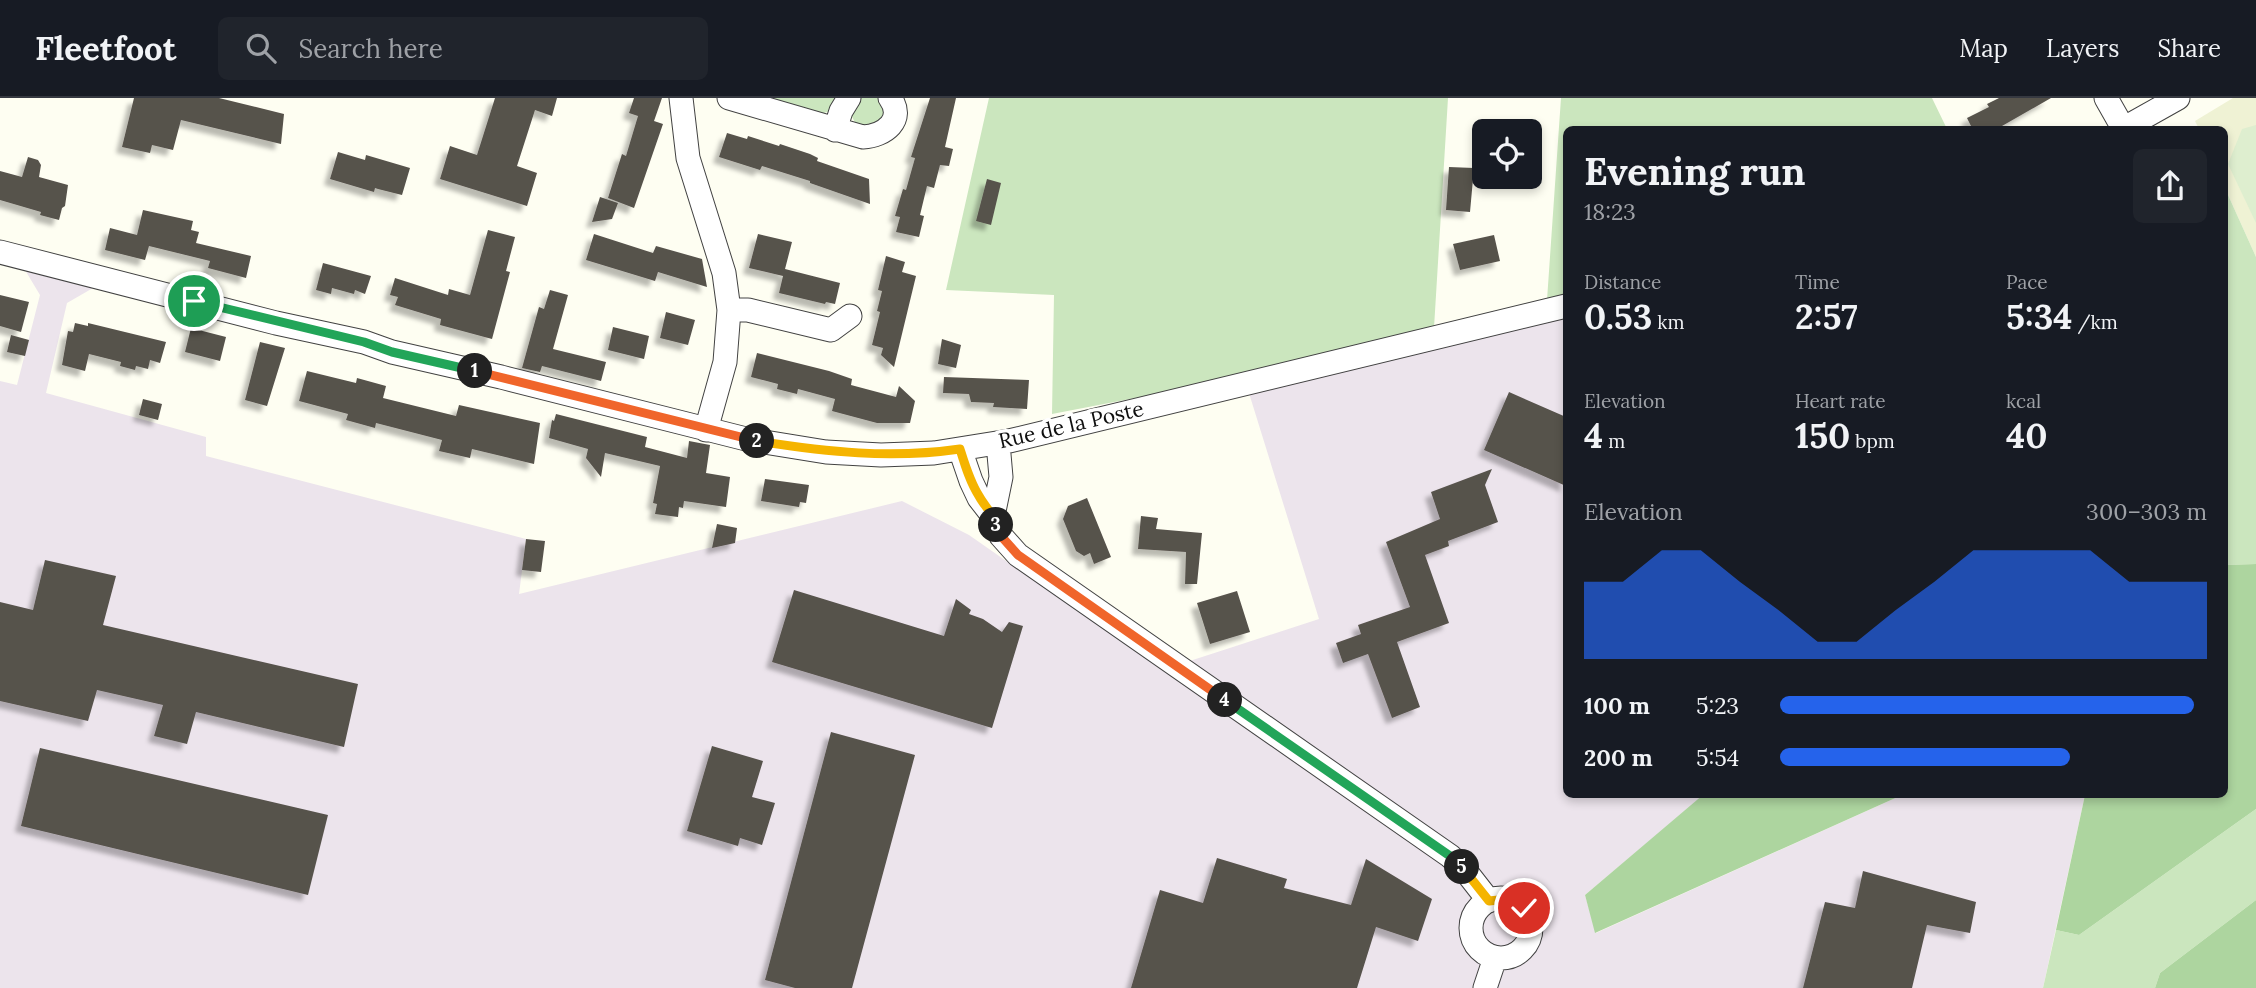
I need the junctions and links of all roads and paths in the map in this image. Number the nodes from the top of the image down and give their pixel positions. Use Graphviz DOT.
graph roads {
  1 [pos="681,98"];
  2 [pos="729,98"];
  3 [pos="849,98"];
  4 [pos="890,98"];
  5 [pos="2106,98"];
  6 [pos="2178,98"];
  7 [pos="2120,126"];
  8 [pos="2127,126"];
  9 [pos="835,130"];
  10 [pos="0,252"];
  11 [pos="1563,307"];
  12 [pos="729,310"];
  13 [pos="850,316"];
  14 [pos="706,430"];
  15 [pos="998,443"];
  16 [pos="960,449"];
  17 [pos="993,516"];
  18 [pos="1489,901"];
  19 [pos="1495,958"];
  20 [pos="1485,988"];
  1 -- 12 [label="street"];
  2 -- 9 [label="street"];
  3 -- 9 [label="street"];
  4 -- 9 [label="street"];
  5 -- 7 [label="street"];
  6 -- 8 [label="street"];
  10 -- 14 [label="street, Rue de la Poste"];
  11 -- 15 [label="street, Rue de la Poste"];
  12 -- 13 [label="street"];
  12 -- 14 [label="street"];
  14 -- 16 [label="street, Rue de la Poste"];
  15 -- 16 [label="street, Rue de la Poste"];
  15 -- 17 [label="street"];
  16 -- 17 [label="street"];
  17 -- 18 [label="street"];
  18 -- 19 [label="street"];
  18 -- 19 [label="street"];
  19 -- 20 [label="street"];
}
